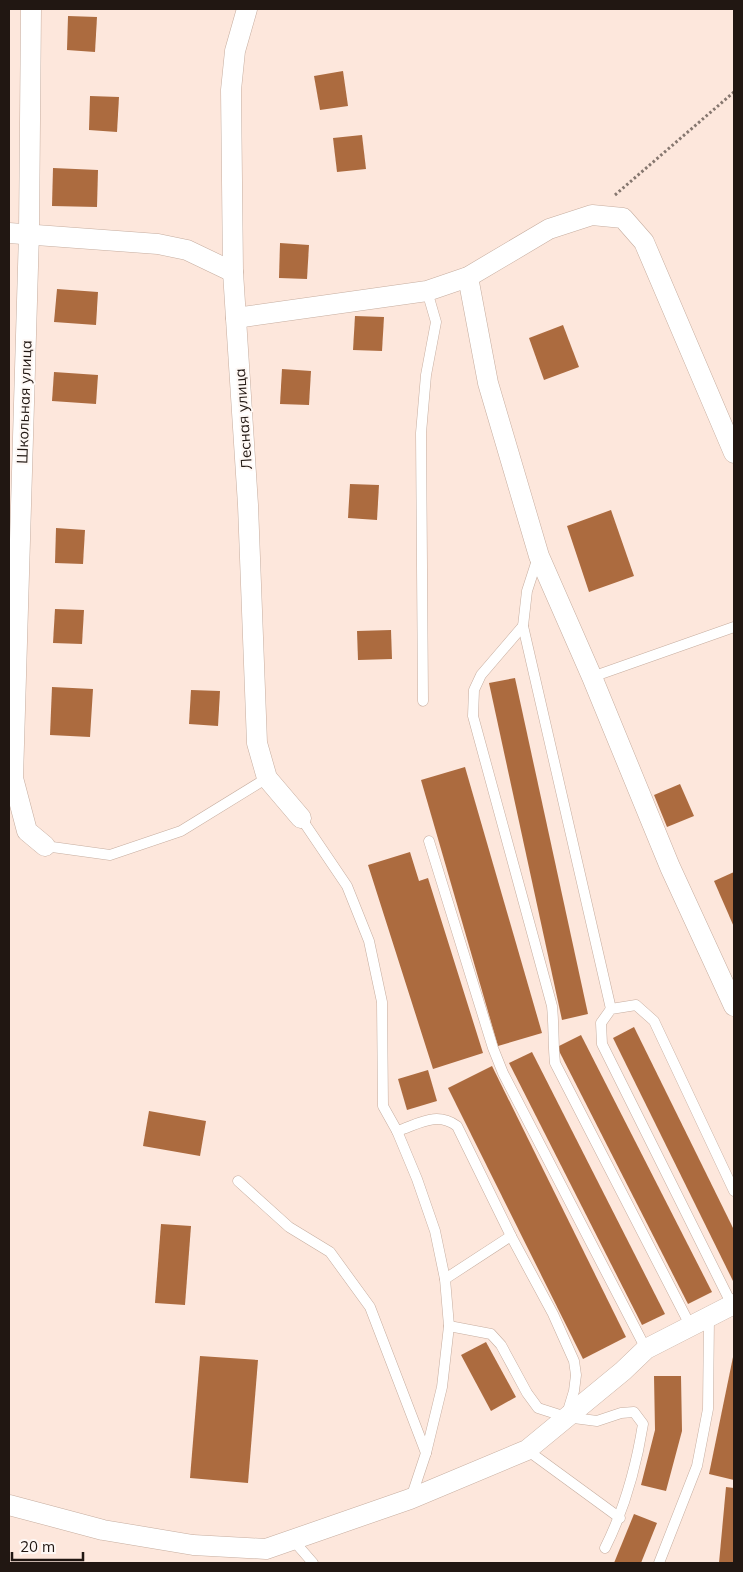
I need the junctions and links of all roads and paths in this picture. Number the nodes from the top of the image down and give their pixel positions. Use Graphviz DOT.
graph roads {
  1 [pos="31,9"];
  2 [pos="247,9"];
  3 [pos="734,92"];
  4 [pos="592,214"];
  5 [pos="9,233"];
  6 [pos="29,233"];
  7 [pos="233,272"];
  8 [pos="468,277"];
  9 [pos="427,291"];
  10 [pos="236,318"];
  11 [pos="734,453"];
  12 [pos="539,556"];
  13 [pos="523,626"];
  14 [pos="734,627"];
  15 [pos="592,678"];
  16 [pos="423,701"];
  17 [pos="267,778"];
  18 [pos="11,780"];
  19 [pos="301,818"];
  20 [pos="429,841"];
  21 [pos="45,846"];
  22 [pos="734,1006"];
  23 [pos="611,1008"];
  24 [pos="397,1131"];
  25 [pos="238,1181"];
  26 [pos="734,1191"];
  27 [pos="510,1236"];
  28 [pos="444,1279"];
  29 [pos="733,1304"];
  30 [pos="709,1316"];
  31 [pos="449,1326"];
  32 [pos="690,1326"];
  33 [pos="646,1349"];
  34 [pos="566,1418"];
  35 [pos="527,1450"];
  36 [pos="426,1453"];
  37 [pos="410,1499"];
  38 [pos="9,1505"];
  39 [pos="620,1518"];
  40 [pos="293,1540"];
  41 [pos="605,1548"];
  42 [pos="313,1563"];
  43 [pos="659,1563"];
  1 -- 6 [label="street, Школьная улица"];
  2 -- 7 [label="street, Лесная улица"];
  3 -- 4 [label="path"];
  4 -- 8 [label="street"];
  4 -- 11 [label="street"];
  5 -- 6 [label="street"];
  6 -- 7 [label="street"];
  6 -- 18 [label="street, Школьная улица"];
  7 -- 10 [label="street, Лесная улица"];
  8 -- 9 [label="street"];
  8 -- 12 [label="street"];
  9 -- 10 [label="street"];
  9 -- 16 [label="lane"];
  10 -- 17 [label="street, Лесная улица"];
  12 -- 13 [label="lane"];
  12 -- 15 [label="street"];
  13 -- 23 [label="lane"];
  13 -- 32 [label="lane"];
  14 -- 15 [label="lane"];
  15 -- 22 [label="street"];
  17 -- 19 [label="street, Лесная улица"];
  17 -- 21 [label="lane"];
  18 -- 21 [label="street, Школьная улица"];
  19 -- 24 [label="lane"];
  20 -- 33 [label="lane"];
  23 -- 26 [label="lane"];
  23 -- 29 [label="lane"];
  24 -- 27 [label="lane"];
  24 -- 28 [label="lane"];
  25 -- 36 [label="lane"];
  27 -- 28 [label="lane"];
  27 -- 34 [label="lane"];
  28 -- 31 [label="lane"];
  29 -- 30 [label="street"];
  30 -- 32 [label="street"];
  30 -- 43 [label="lane"];
  31 -- 34 [label="lane"];
  31 -- 36 [label="lane"];
  32 -- 33 [label="street"];
  33 -- 34 [label="street"];
  34 -- 35 [label="street"];
  34 -- 39 [label="lane"];
  35 -- 37 [label="street"];
  35 -- 39 [label="lane"];
  36 -- 37 [label="lane"];
  37 -- 40 [label="street"];
  38 -- 40 [label="street"];
  39 -- 41 [label="lane"];
  40 -- 42 [label="lane"];
}
